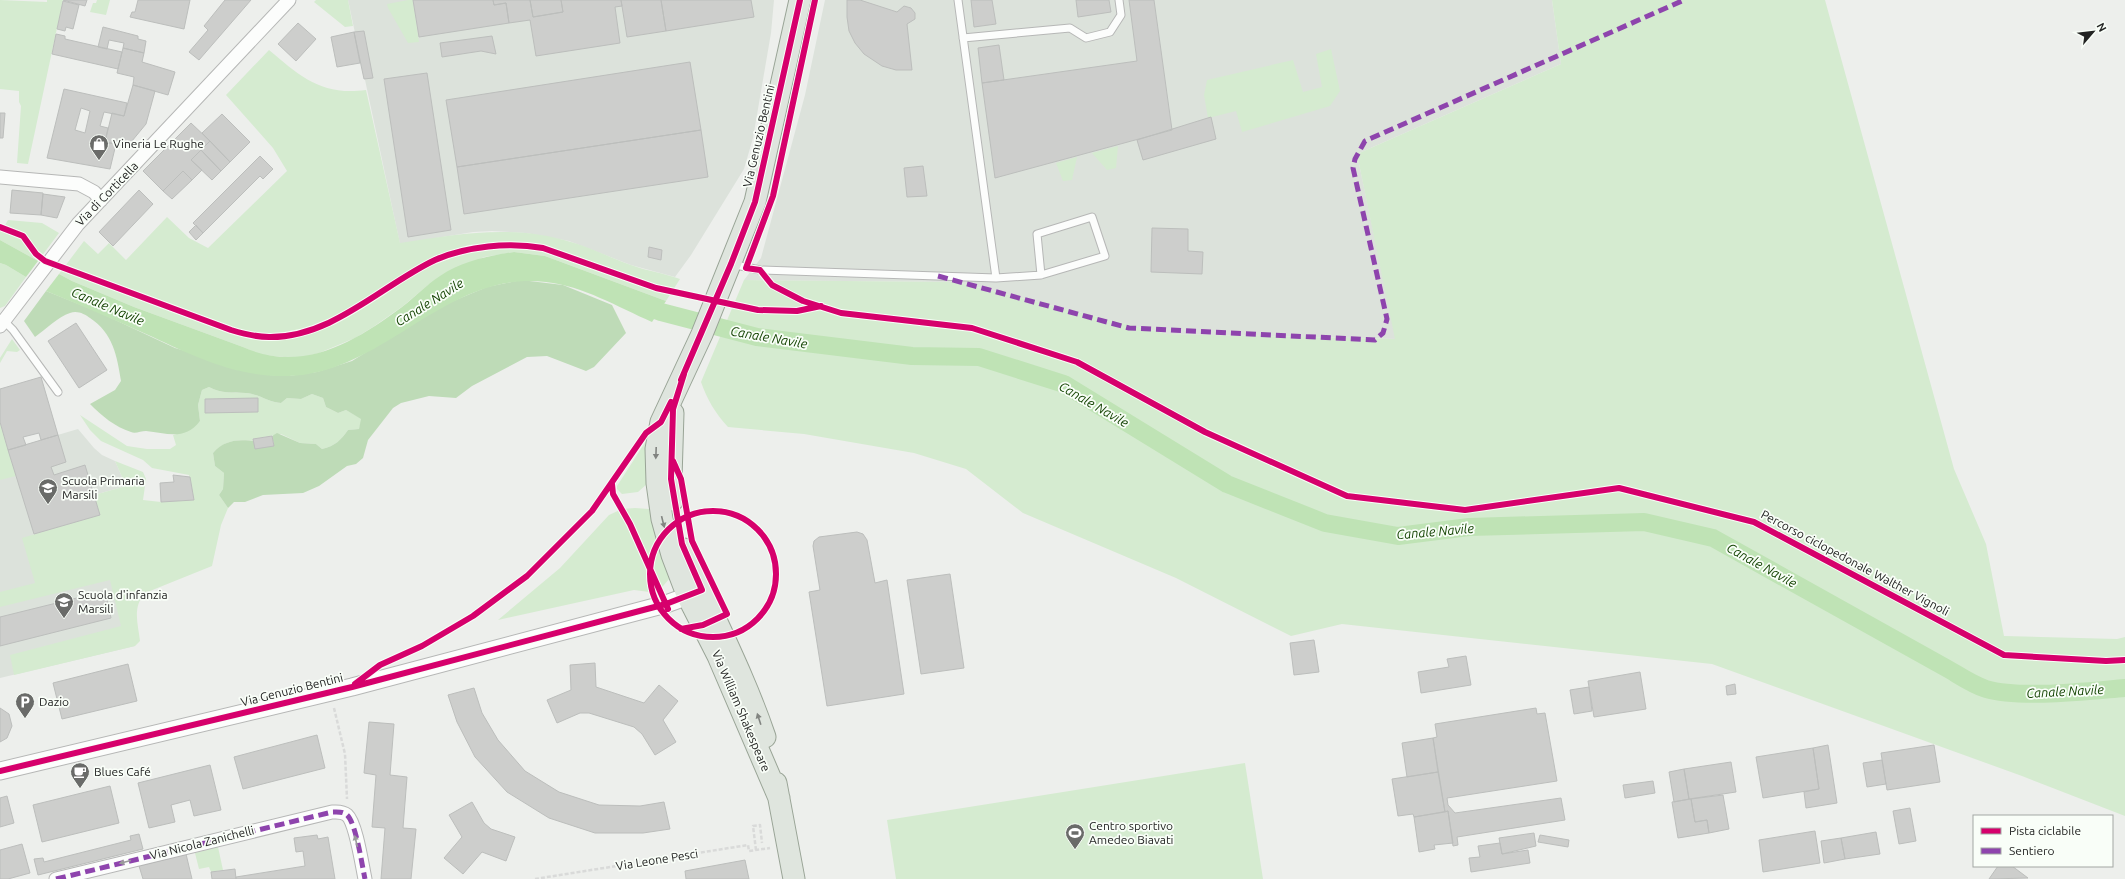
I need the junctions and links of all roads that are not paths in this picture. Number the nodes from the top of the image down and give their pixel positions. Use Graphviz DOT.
graph roads {
  1 [pos="289,0"];
  2 [pos="800,0"];
  3 [pos="958,0"];
  4 [pos="1119,0"];
  5 [pos="963,38"];
  6 [pos="0,177"];
  7 [pos="101,200"];
  8 [pos="729,268"];
  9 [pos="1042,275"];
  10 [pos="996,278"];
  11 [pos="5,319"];
  12 [pos="58,392"];
  13 [pos="695,594"];
  14 [pos="0,771"];
  15 [pos="56,879"];
  16 [pos="365,879"];
  17 [pos="794,879"];
  1 -- 7 [label="street, Via di Corticella"];
  2 -- 8 [label="main road, Via Genuzio Bentini"];
  3 -- 5 [label="lane"];
  4 -- 5 [label="lane"];
  5 -- 10 [label="lane"];
  6 -- 7 [label="street"];
  7 -- 11 [label="street, Via di Corticella"];
  8 -- 10 [label="lane"];
  8 -- 13 [label="main road, Via William Shakespeare"];
  9 -- 9 [label="lane"];
  9 -- 10 [label="lane"];
  11 -- 12 [label="lane"];
  13 -- 14 [label="street, Via Genuzio Bentini"];
  13 -- 17 [label="main road, Via William Shakespeare"];
  16 -- 15 [label="street, Via Nicola Zanichelli, one-way"];
}
